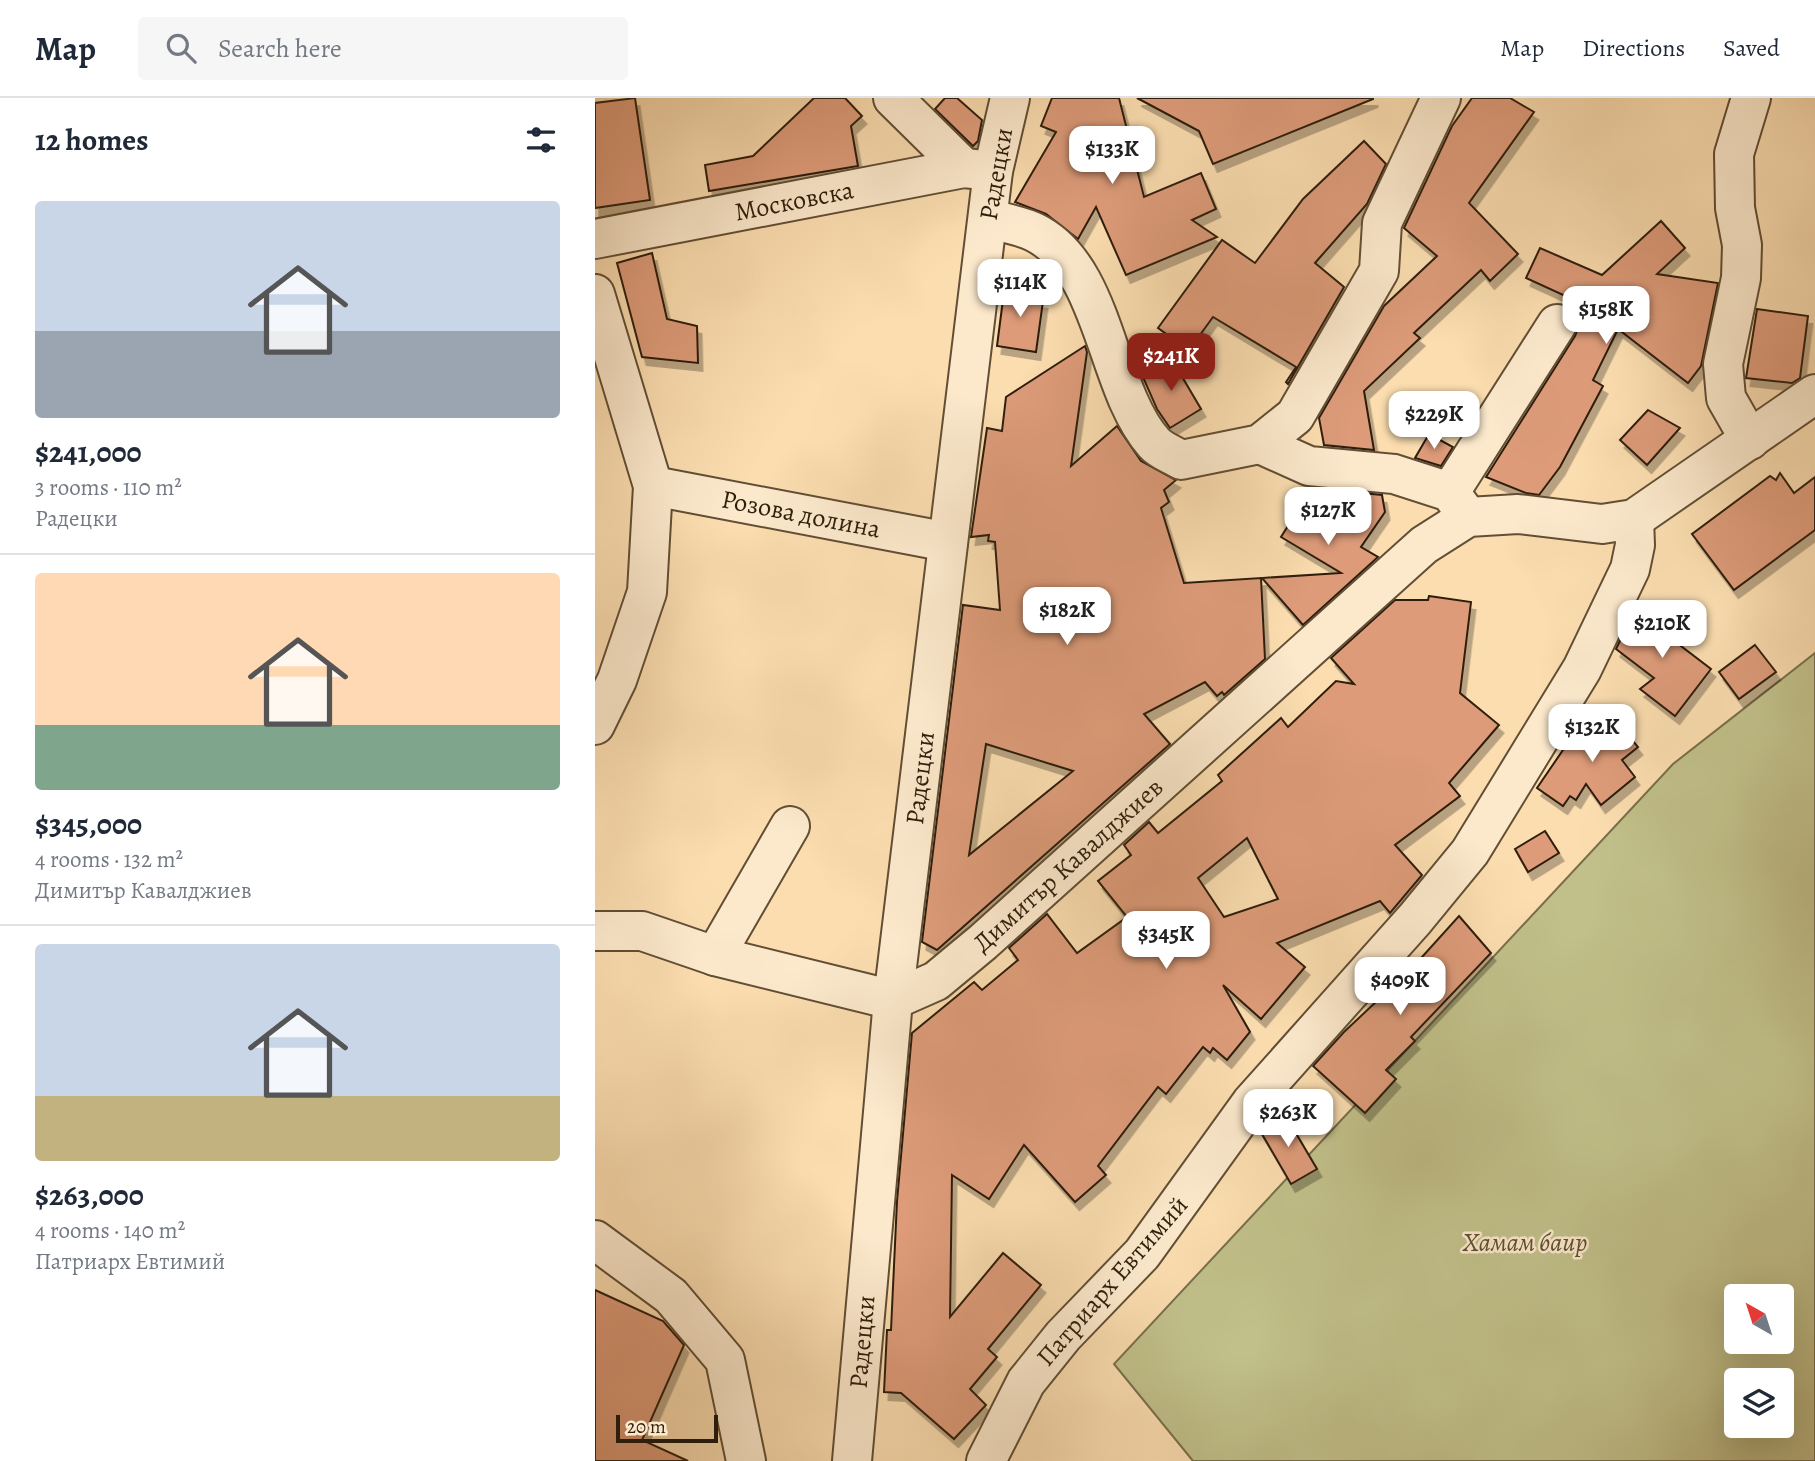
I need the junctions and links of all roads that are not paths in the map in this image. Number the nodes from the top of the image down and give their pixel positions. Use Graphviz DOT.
graph roads {
  1 [pos="893,98"];
  2 [pos="1010,98"];
  3 [pos="1441,98"];
  4 [pos="1751,98"];
  5 [pos="979,169"];
  6 [pos="988,218"];
  7 [pos="595,239"];
  8 [pos="595,294"];
  9 [pos="1557,324"];
  10 [pos="1815,394"];
  11 [pos="1750,440"];
  12 [pos="1260,444"];
  13 [pos="653,486"];
  14 [pos="1459,504"];
  15 [pos="1634,519"];
  16 [pos="948,542"];
  17 [pos="595,725"];
  18 [pos="790,826"];
  19 [pos="595,931"];
  20 [pos="715,956"];
  21 [pos="893,1000"];
  22 [pos="595,1240"];
  23 [pos="745,1461"];
  24 [pos="852,1461"];
  25 [pos="986,1461"];
  1 -- 5 [label="street"];
  2 -- 5 [label="street, Радецки"];
  3 -- 12 [label="street"];
  4 -- 11 [label="street"];
  5 -- 6 [label="street, Радецки"];
  5 -- 7 [label="street, Московска"];
  6 -- 12 [label="street"];
  6 -- 16 [label="street, Радецки"];
  8 -- 13 [label="street"];
  9 -- 14 [label="street"];
  10 -- 11 [label="street"];
  11 -- 15 [label="street"];
  12 -- 14 [label="street"];
  13 -- 16 [label="street, Розова долина"];
  13 -- 17 [label="street"];
  14 -- 15 [label="street"];
  14 -- 21 [label="street, Димитър Кавалджиев"];
  15 -- 25 [label="street, Патриарх Евтимий"];
  16 -- 21 [label="street, Радецки"];
  18 -- 20 [label="street"];
  19 -- 20 [label="street"];
  20 -- 21 [label="street"];
  21 -- 24 [label="street, Радецки"];
  22 -- 23 [label="street"];
}
